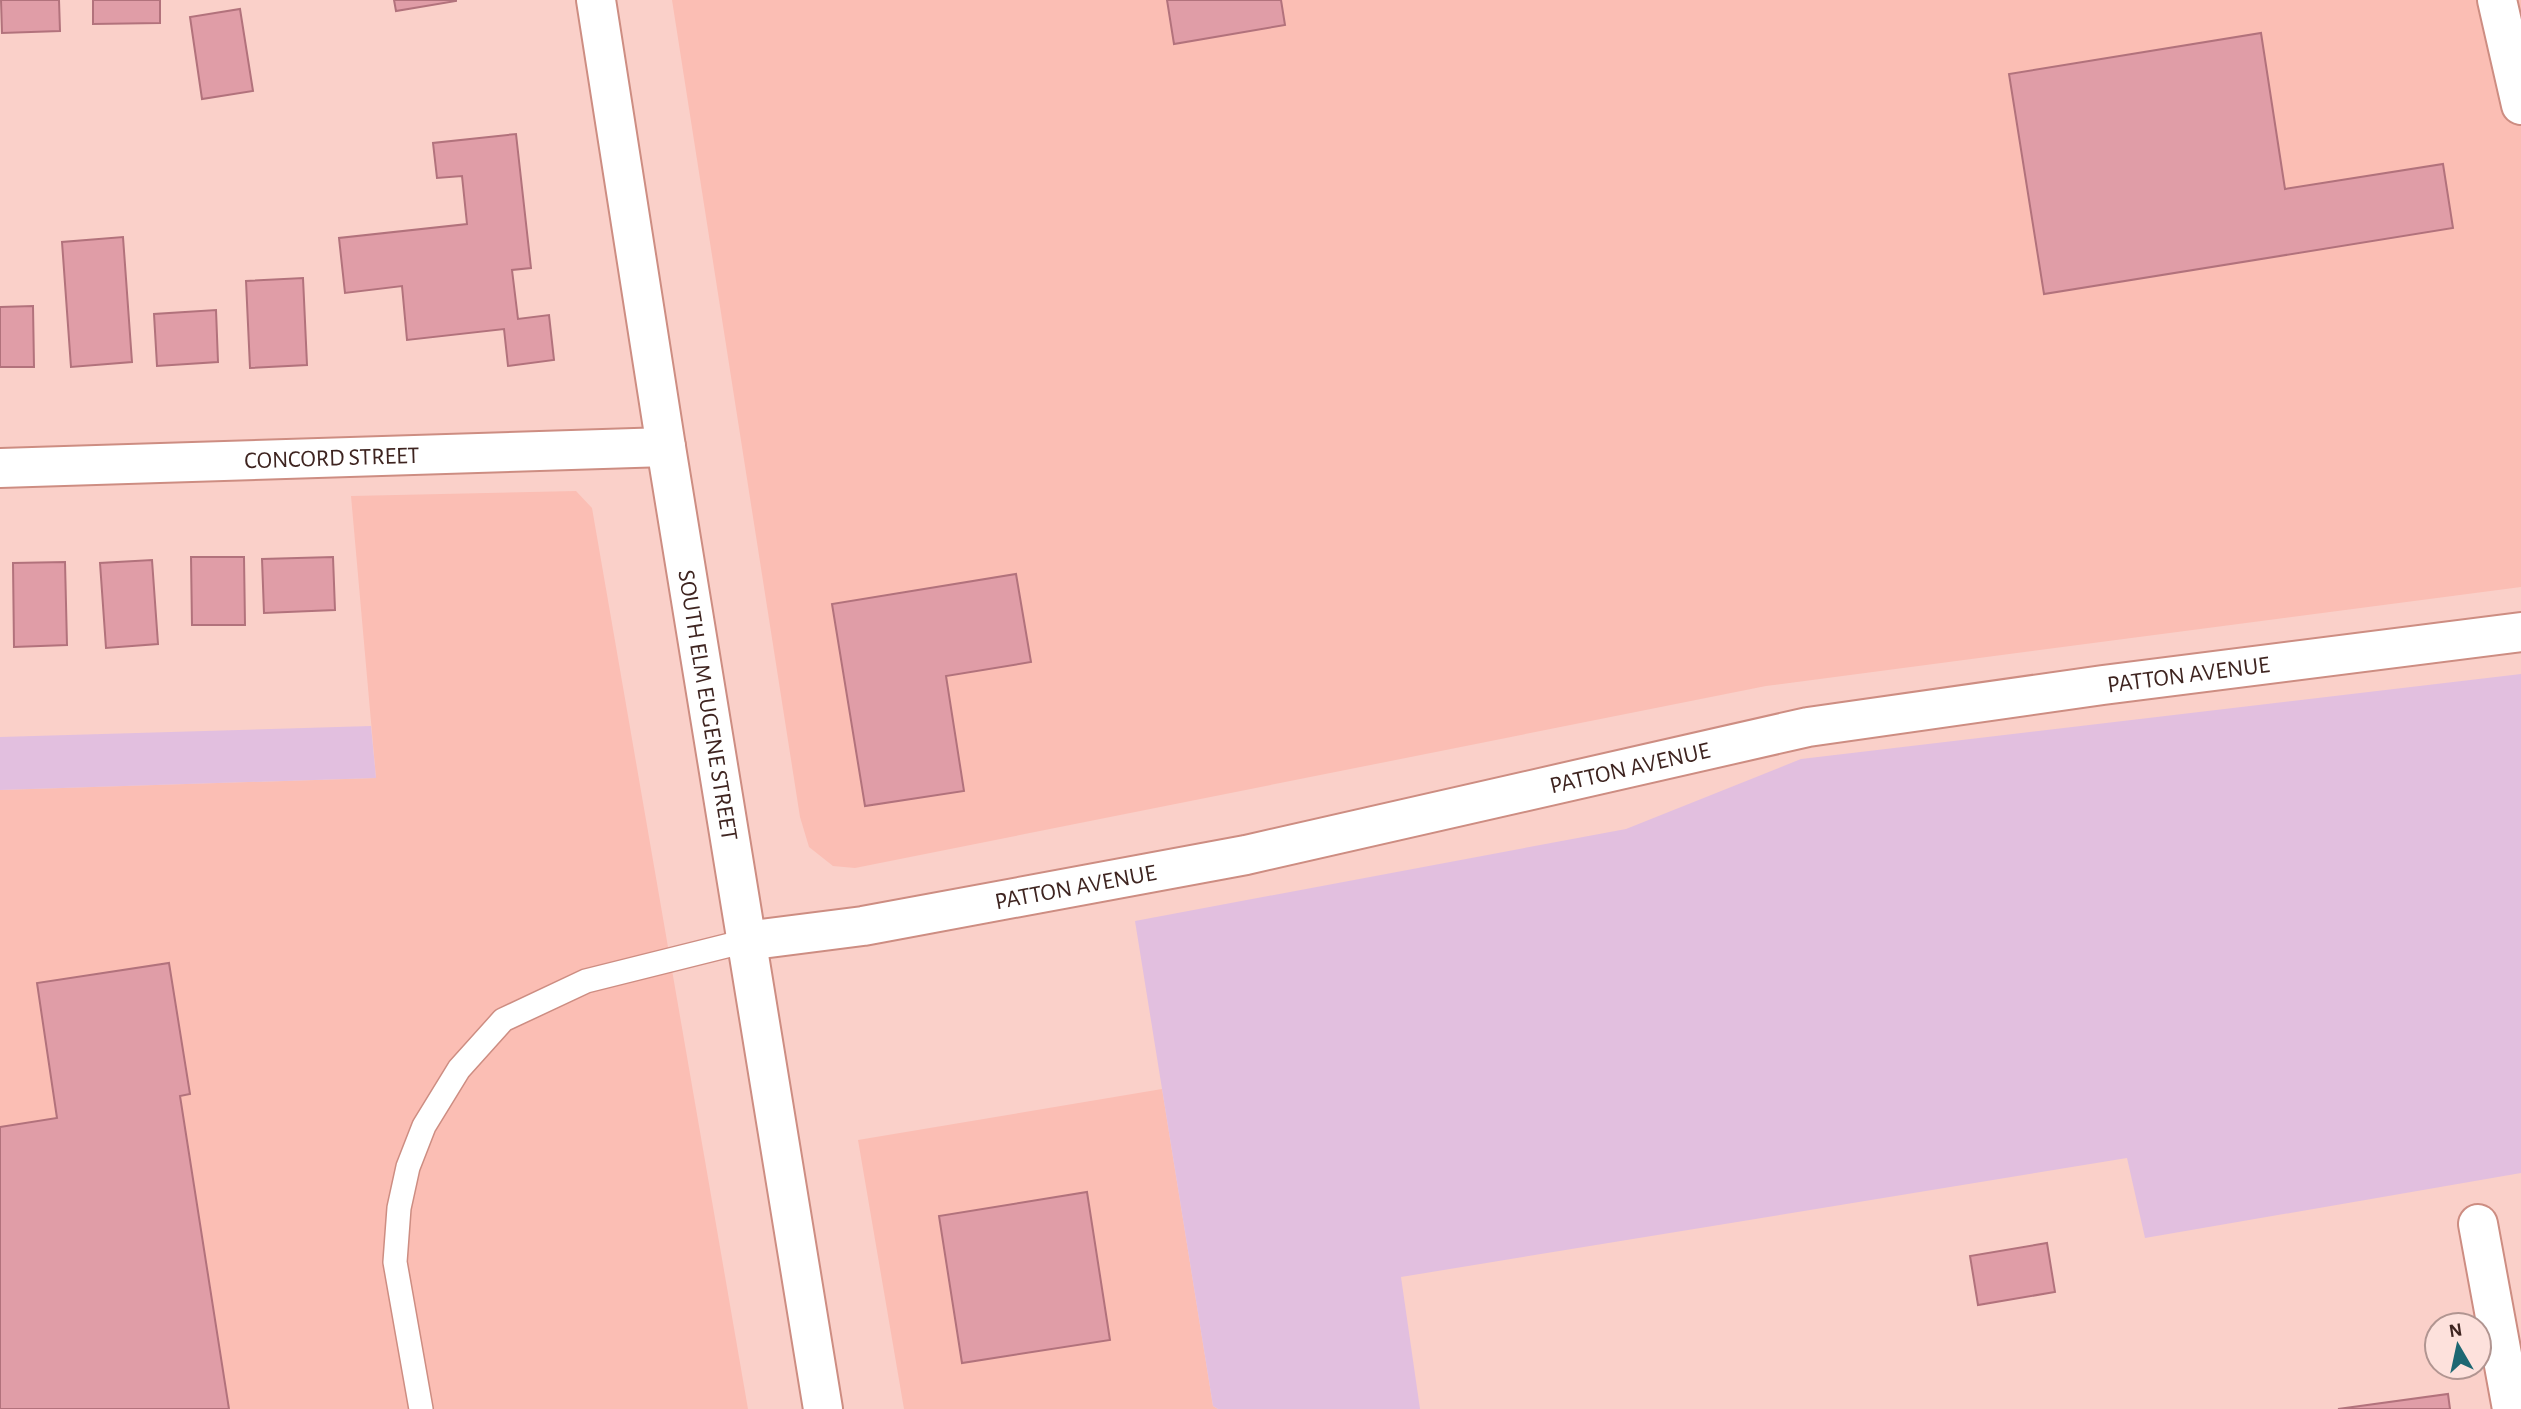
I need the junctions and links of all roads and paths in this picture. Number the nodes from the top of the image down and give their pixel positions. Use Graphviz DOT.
graph roads {
  1 [pos="596,0"];
  2 [pos="2497,0"];
  3 [pos="2521,105"];
  4 [pos="666,447"];
  5 [pos="0,468"];
  6 [pos="2521,632"];
  7 [pos="746,941"];
  8 [pos="2478,1224"];
  9 [pos="421,1409"];
  10 [pos="823,1409"];
  11 [pos="2512,1409"];
  1 -- 4 [label="street, SOUTH ELM EUGENE STREET"];
  2 -- 3 [label="street"];
  4 -- 5 [label="street, CONCORD STREET"];
  4 -- 7 [label="street, SOUTH ELM EUGENE STREET"];
  6 -- 7 [label="street, PATTON AVENUE"];
  7 -- 9 [label="lane"];
  7 -- 10 [label="street, SOUTH ELM EUGENE STREET"];
  8 -- 11 [label="street"];
}
